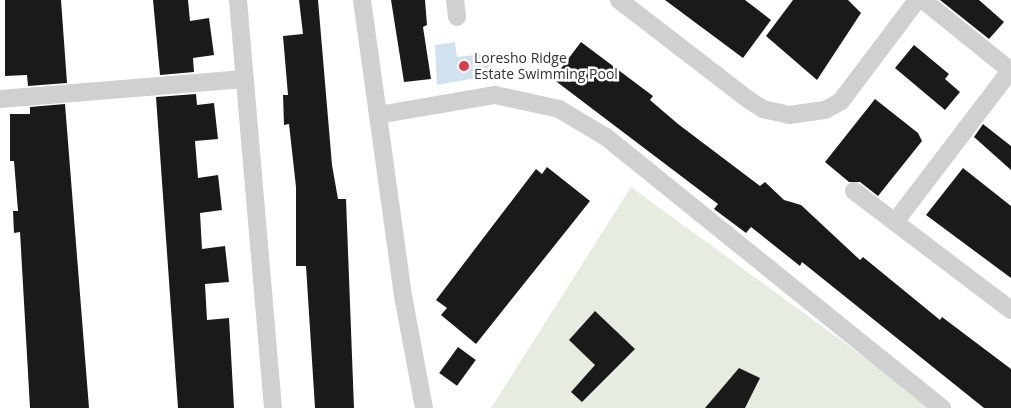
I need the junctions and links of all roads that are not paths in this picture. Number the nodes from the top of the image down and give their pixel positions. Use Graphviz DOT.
graph roads {
  1 [pos="238,0"];
  2 [pos="362,0"];
  3 [pos="619,0"];
  4 [pos="917,0"];
  5 [pos="923,0"];
  6 [pos="1011,70"];
  7 [pos="244,79"];
  8 [pos="0,99"];
  9 [pos="378,115"];
  10 [pos="854,191"];
  11 [pos="895,222"];
  12 [pos="1011,310"];
  13 [pos="273,408"];
  14 [pos="424,408"];
  15 [pos="942,408"];
  1 -- 7 [label="street"];
  2 -- 9 [label="street"];
  3 -- 4 [label="street"];
  5 -- 6 [label="street"];
  6 -- 11 [label="street"];
  7 -- 8 [label="street"];
  7 -- 13 [label="street"];
  9 -- 14 [label="street"];
  9 -- 15 [label="street"];
  10 -- 11 [label="street"];
  11 -- 12 [label="street"];
}
